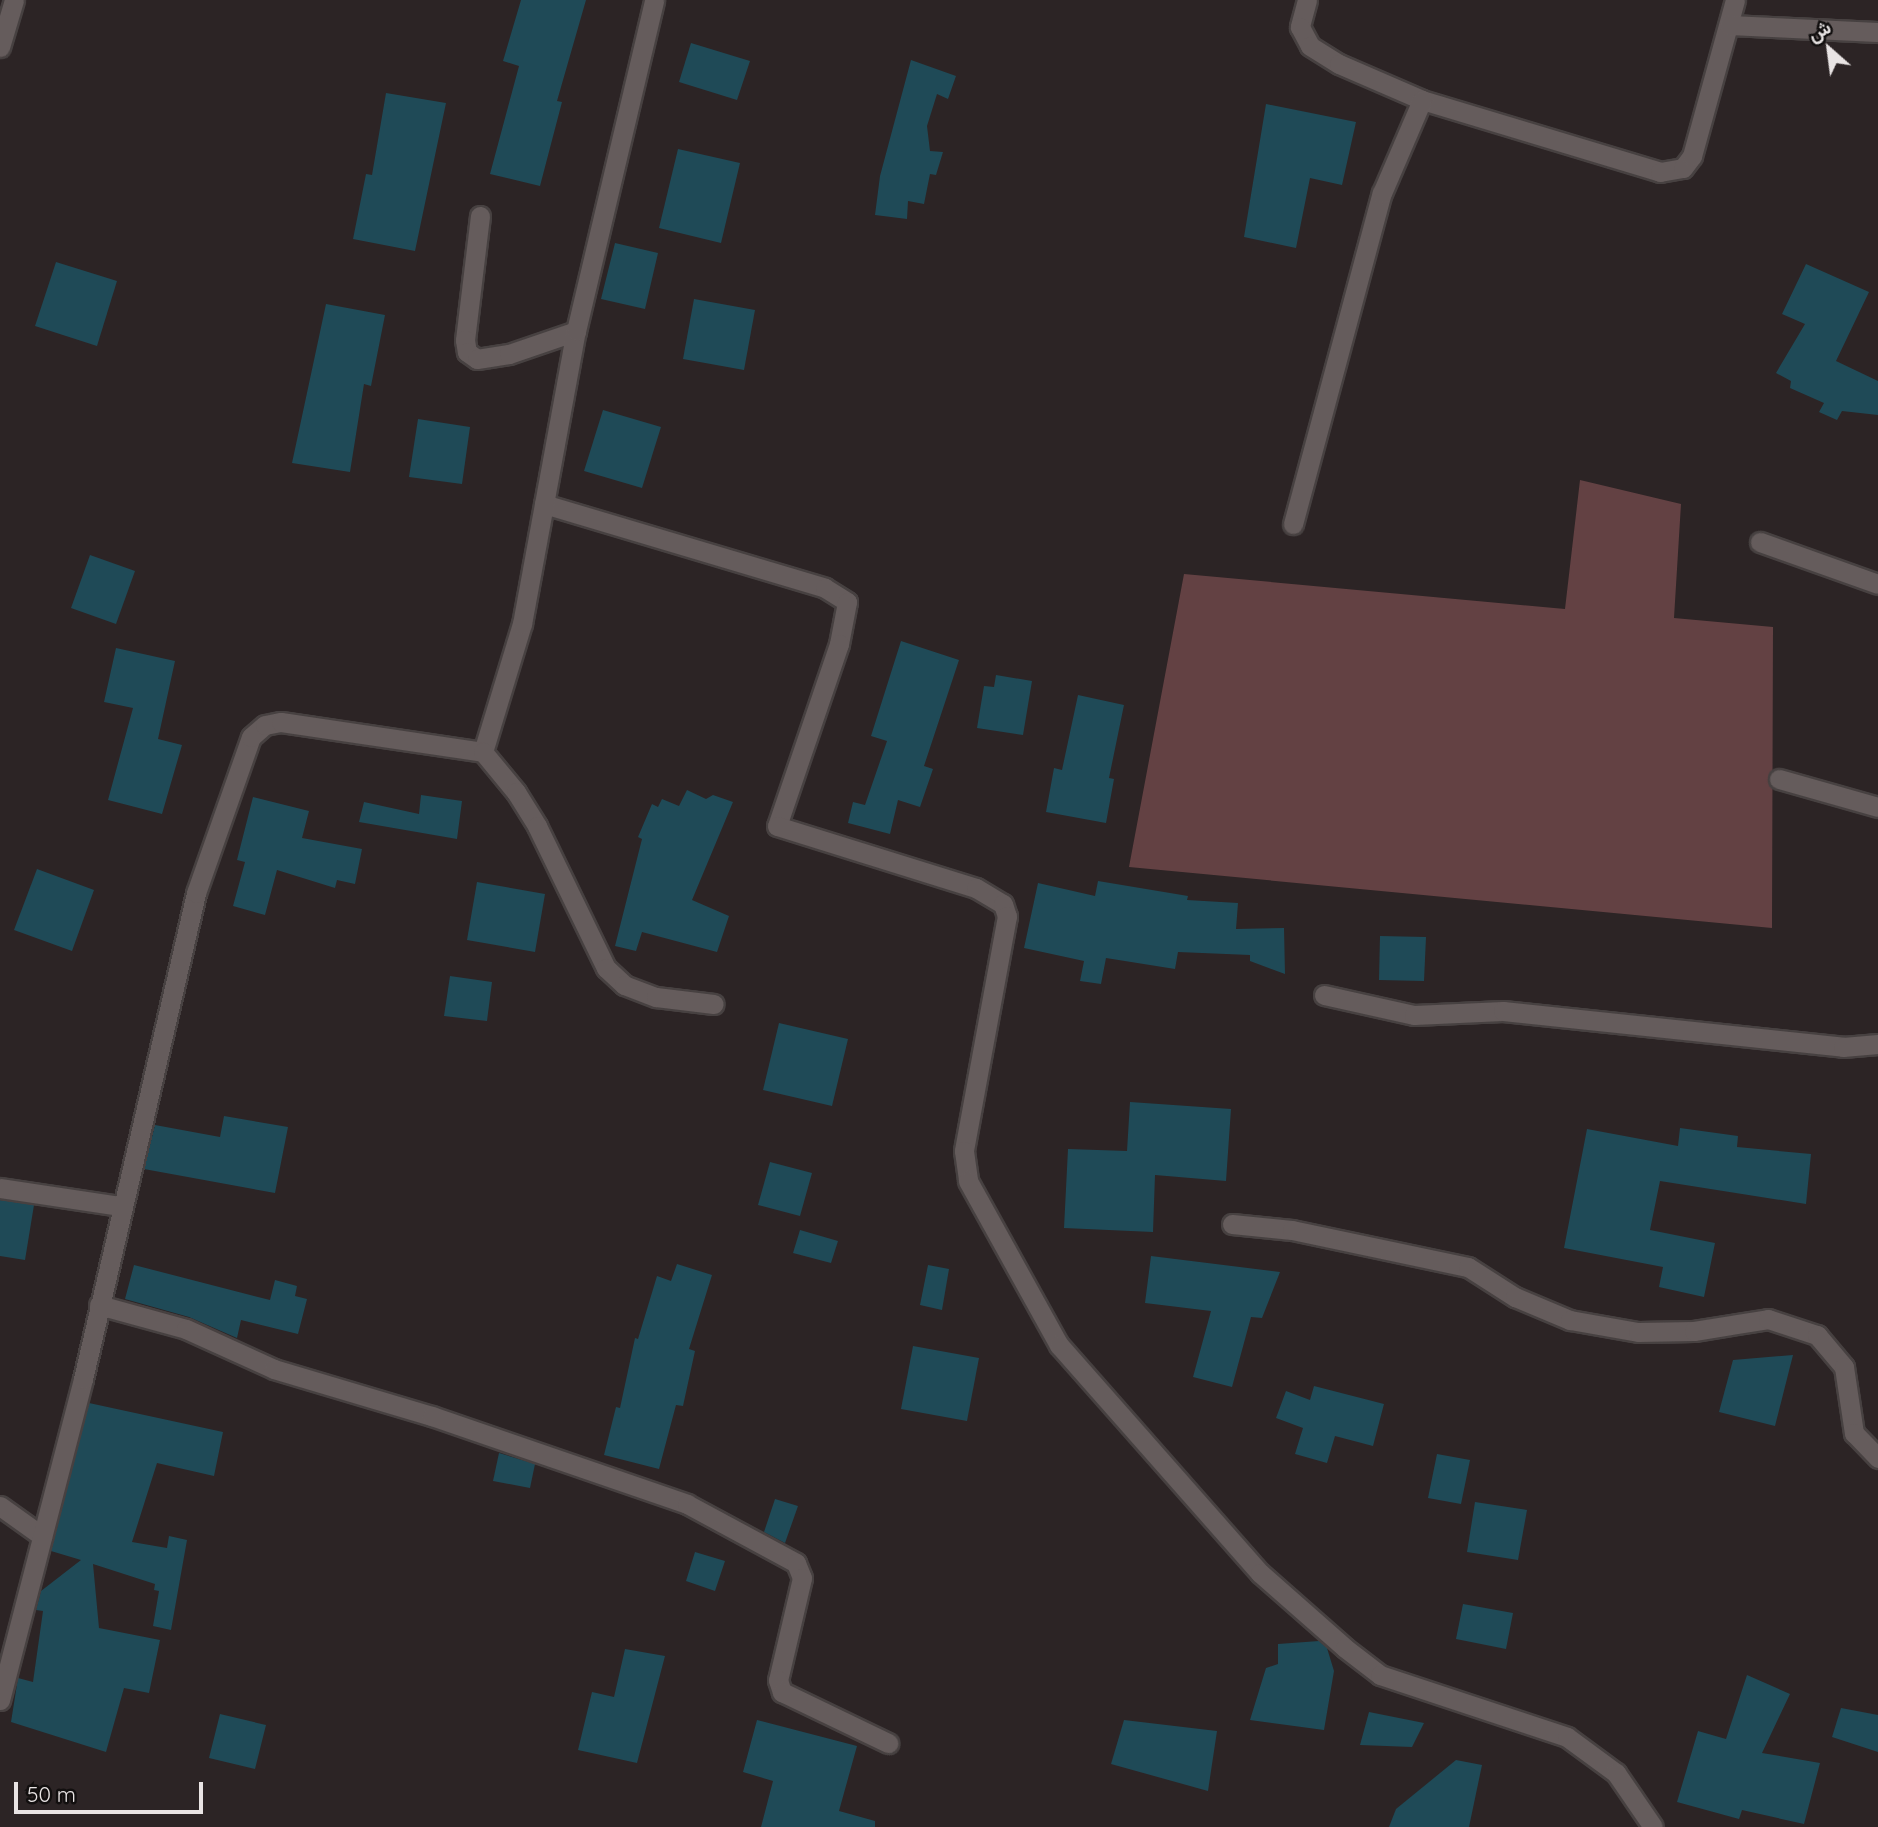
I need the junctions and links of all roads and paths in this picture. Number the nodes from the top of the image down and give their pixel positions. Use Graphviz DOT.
graph roads {
  1 [pos="14,0"];
  2 [pos="654,0"];
  3 [pos="1307,0"];
  4 [pos="1735,0"];
  5 [pos="1729,26"];
  6 [pos="1878,32"];
  7 [pos="0,47"];
  8 [pos="1422,100"];
  9 [pos="480,216"];
  10 [pos="576,331"];
  11 [pos="544,503"];
  12 [pos="1293,524"];
  13 [pos="1760,542"];
  14 [pos="1878,584"];
  15 [pos="483,752"];
  16 [pos="1779,779"];
  17 [pos="1878,807"];
  18 [pos="1324,995"];
  19 [pos="714,1004"];
  20 [pos="1878,1044"];
  21 [pos="0,1188"];
  22 [pos="120,1206"];
  23 [pos="1231,1224"];
  24 [pos="99,1305"];
  25 [pos="1878,1458"];
  26 [pos="0,1506"];
  27 [pos="42,1535"];
  28 [pos="0,1700"];
  29 [pos="888,1743"];
  30 [pos="1653,1827"];
  1 -- 7 [label="street"];
  2 -- 10 [label="street"];
  3 -- 8 [label="street"];
  4 -- 5 [label="street"];
  5 -- 6 [label="street"];
  5 -- 8 [label="street"];
  8 -- 12 [label="street"];
  9 -- 10 [label="street"];
  10 -- 11 [label="street"];
  11 -- 15 [label="street"];
  11 -- 30 [label="street"];
  13 -- 14 [label="street"];
  15 -- 19 [label="street"];
  15 -- 22 [label="street"];
  16 -- 17 [label="street"];
  18 -- 20 [label="street"];
  21 -- 22 [label="street"];
  22 -- 24 [label="street"];
  23 -- 25 [label="street"];
  24 -- 27 [label="street"];
  24 -- 29 [label="street"];
  26 -- 27 [label="street"];
  27 -- 28 [label="street"];
}
